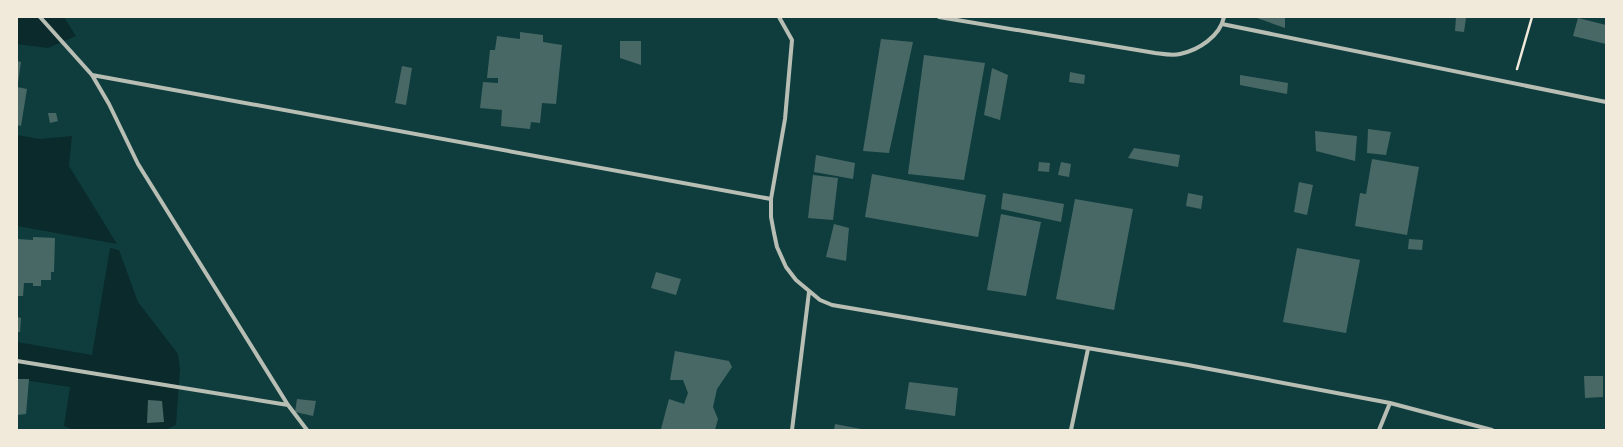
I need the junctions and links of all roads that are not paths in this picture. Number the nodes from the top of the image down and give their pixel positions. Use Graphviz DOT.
graph roads {
  1 [pos="40,17"];
  2 [pos="779,17"];
  3 [pos="939,17"];
  4 [pos="1224,17"];
  5 [pos="1222,24"];
  6 [pos="92,75"];
  7 [pos="1606,102"];
  8 [pos="771,199"];
  9 [pos="809,292"];
  10 [pos="1088,349"];
  11 [pos="17,361"];
  12 [pos="1390,403"];
  13 [pos="288,405"];
  14 [pos="307,430"];
  15 [pos="792,430"];
  16 [pos="1071,430"];
  17 [pos="1379,430"];
  18 [pos="1492,430"];
  1 -- 6 [label="street"];
  2 -- 8 [label="street"];
  3 -- 5 [label="street"];
  4 -- 5 [label="street"];
  5 -- 7 [label="street"];
  6 -- 8 [label="street"];
  6 -- 13 [label="street"];
  8 -- 9 [label="street"];
  9 -- 10 [label="street"];
  9 -- 15 [label="street"];
  10 -- 12 [label="street"];
  10 -- 16 [label="street"];
  11 -- 13 [label="street"];
  12 -- 17 [label="street"];
  12 -- 18 [label="street"];
  13 -- 14 [label="street"];
}
